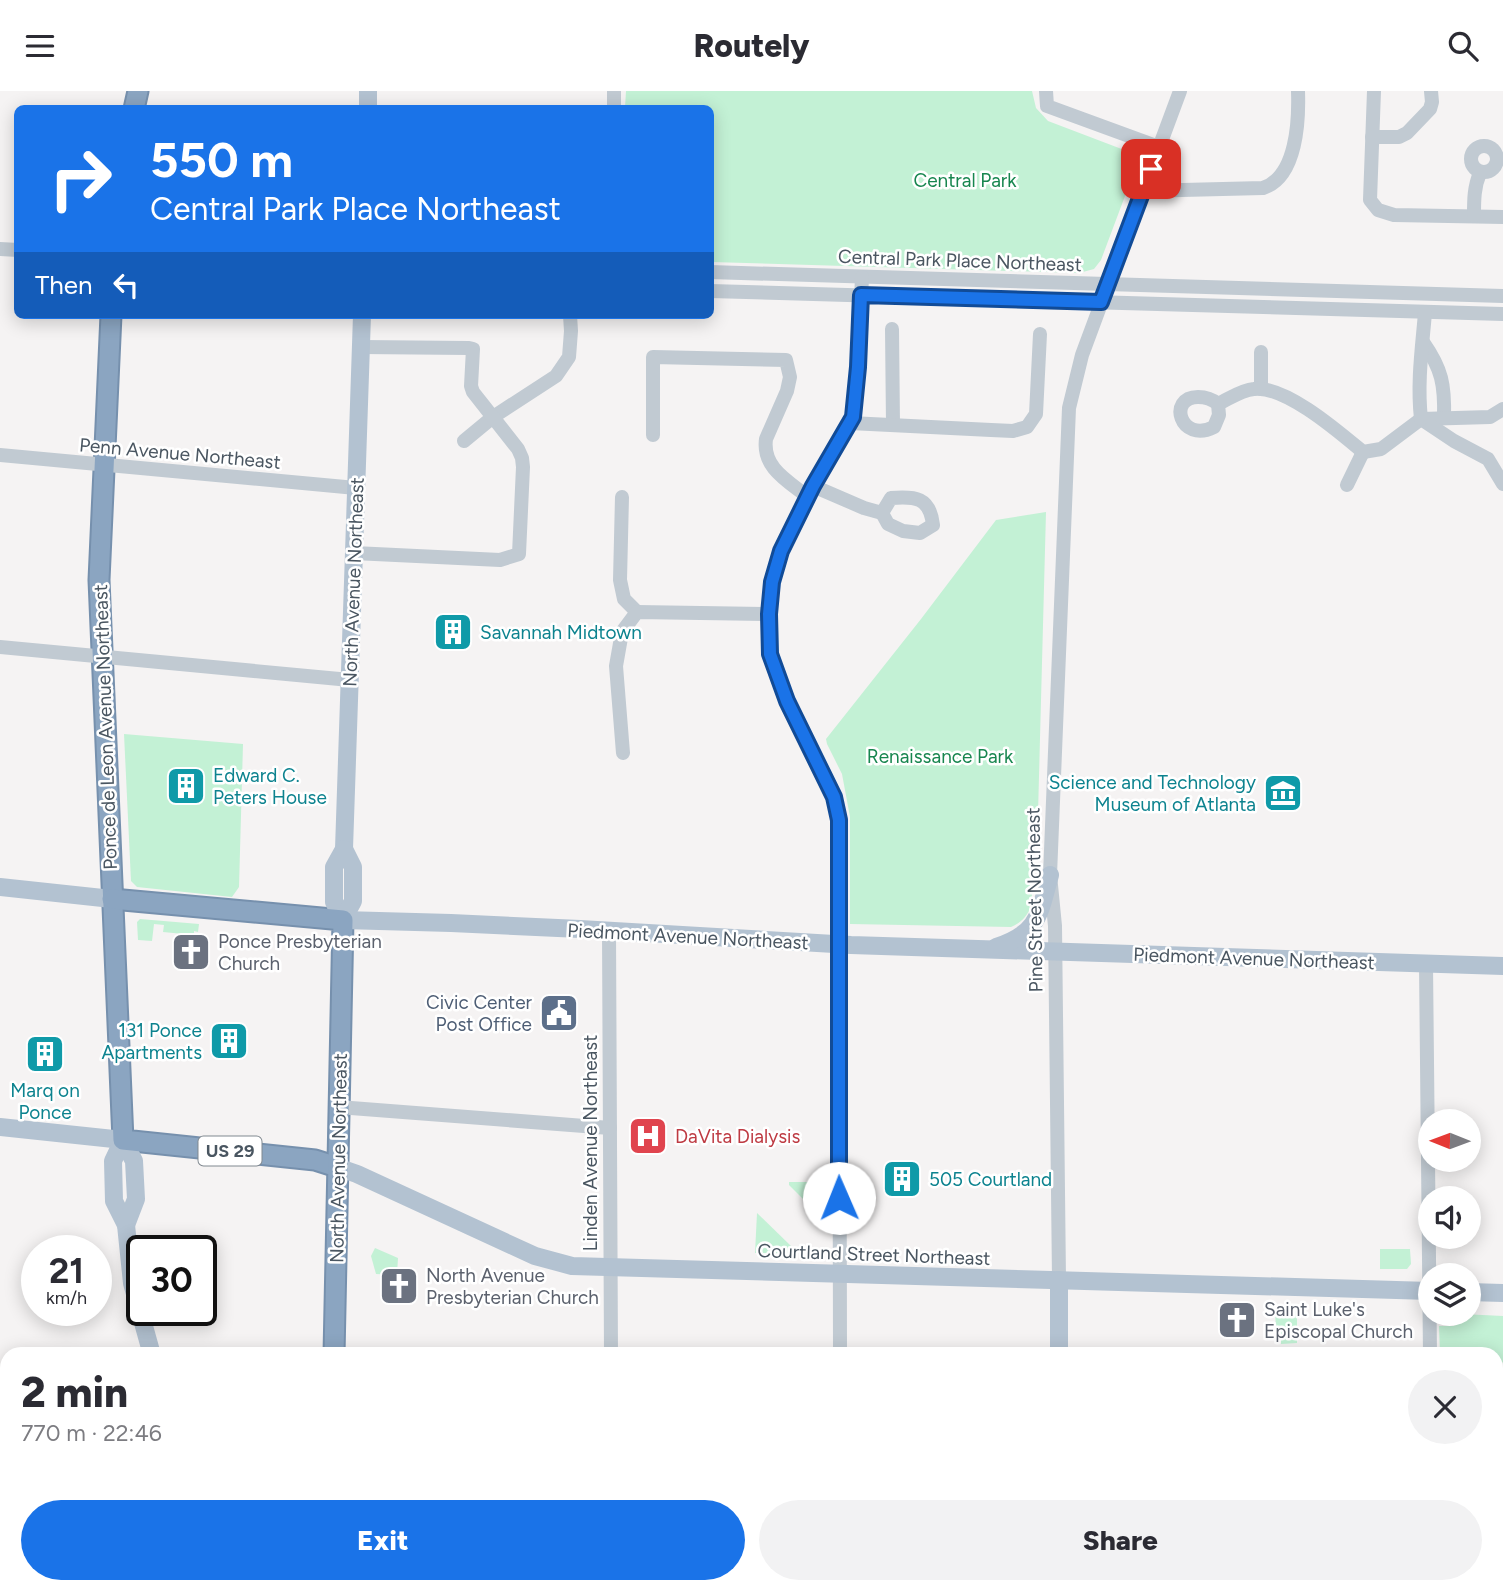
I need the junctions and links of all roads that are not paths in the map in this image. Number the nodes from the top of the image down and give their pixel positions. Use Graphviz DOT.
graph roads {
  1 [pos="1046,91"];
  2 [pos="1180,91"];
  3 [pos="1298,91"];
  4 [pos="1374,91"];
  5 [pos="1431,91"];
  6 [pos="1372,137"];
  7 [pos="1159,147"];
  8 [pos="1480,173"];
  9 [pos="1142,191"];
  10 [pos="1474,215"];
  11 [pos="1503,217"];
  12 [pos="714,272"];
  13 [pos="862,277"];
  14 [pos="1108,284"];
  15 [pos="714,291"];
  16 [pos="861,295"];
  17 [pos="1503,296"];
  18 [pos="1101,302"];
  19 [pos="1425,313"];
  20 [pos="1503,314"];
  21 [pos="111,319"];
  22 [pos="362,319"];
  23 [pos="570,319"];
  24 [pos="891,329"];
  25 [pos="1040,334"];
  26 [pos="360,347"];
  27 [pos="1422,347"];
  28 [pos="1261,352"];
  29 [pos="1423,386"];
  30 [pos="1443,387"];
  31 [pos="1261,389"];
  32 [pos="1218,404"];
  33 [pos="1503,409"];
  34 [pos="493,418"];
  35 [pos="1444,418"];
  36 [pos="1421,419"];
  37 [pos="850,423"];
  38 [pos="893,425"];
  39 [pos="653,435"];
  40 [pos="464,441"];
  41 [pos="1363,452"];
  42 [pos="0,454"];
  43 [pos="104,465"];
  44 [pos="1503,484"];
  45 [pos="1347,485"];
  46 [pos="356,488"];
  47 [pos="811,491"];
  48 [pos="622,498"];
  49 [pos="881,513"];
  50 [pos="354,553"];
  51 [pos="637,612"];
  52 [pos="769,614"];
  53 [pos="0,647"];
  54 [pos="102,657"];
  55 [pos="350,680"];
  56 [pos="623,753"];
  57 [pos="1050,875"];
  58 [pos="0,887"];
  59 [pos="112,899"];
  60 [pos="343,920"];
  61 [pos="609,931"];
  62 [pos="838,945"];
  63 [pos="986,950"];
  64 [pos="1056,953"];
  65 [pos="1426,964"];
  66 [pos="1503,966"];
  67 [pos="338,1107"];
  68 [pos="0,1127"];
  69 [pos="610,1128"];
  70 [pos="122,1140"];
  71 [pos="337,1167"];
  72 [pos="1430,1263"];
  73 [pos="610,1267"];
  74 [pos="840,1273"];
  75 [pos="1059,1280"];
  76 [pos="1418,1291"];
  77 [pos="1481,1292"];
  78 [pos="1503,1293"];
  79 [pos="1430,1326"];
  80 [pos="150,1347"];
  81 [pos="334,1347"];
  82 [pos="611,1347"];
  83 [pos="840,1347"];
  84 [pos="1059,1347"];
  85 [pos="1430,1347"];
  1 -- 7 [label="street"];
  2 -- 7 [label="street, Pine Street Northeast"];
  3 -- 9 [label="street"];
  4 -- 6 [label="street"];
  5 -- 6 [label="street"];
  6 -- 10 [label="street"];
  7 -- 9 [label="street, Pine Street Northeast"];
  8 -- 10 [label="street"];
  9 -- 14 [label="street, Pine Street Northeast"];
  10 -- 11 [label="street"];
  12 -- 13 [label="street, Central Park Place Northeast"];
  13 -- 14 [label="street, Central Park Place Northeast"];
  13 -- 16 [label="street"];
  14 -- 17 [label="street, Central Park Place Northeast"];
  14 -- 18 [label="street, Pine Street Northeast"];
  15 -- 16 [label="street, Central Park Place Northeast"];
  16 -- 18 [label="street, Central Park Place Northeast"];
  16 -- 37 [label="street"];
  18 -- 19 [label="street, Central Park Place Northeast"];
  18 -- 57 [label="street, Pine Street Northeast"];
  19 -- 20 [label="street, Central Park Place Northeast"];
  19 -- 27 [label="street"];
  21 -- 43 [label="highway, Ponce de Leon Avenue Northeast"];
  22 -- 26 [label="main road, North Avenue Northeast"];
  23 -- 34 [label="street"];
  24 -- 38 [label="street"];
  25 -- 38 [label="street"];
  26 -- 34 [label="street"];
  26 -- 46 [label="main road, North Avenue Northeast"];
  27 -- 29 [label="street"];
  27 -- 30 [label="street"];
  28 -- 31 [label="street"];
  29 -- 30 [label="street"];
  29 -- 36 [label="street"];
  30 -- 35 [label="street"];
  31 -- 32 [label="street"];
  31 -- 41 [label="street"];
  33 -- 35 [label="street"];
  34 -- 40 [label="street"];
  34 -- 50 [label="street"];
  35 -- 36 [label="street"];
  36 -- 41 [label="street"];
  36 -- 44 [label="street"];
  37 -- 38 [label="street"];
  37 -- 47 [label="street"];
  39 -- 47 [label="street"];
  41 -- 45 [label="street"];
  42 -- 43 [label="street, Penn Avenue Northeast"];
  43 -- 46 [label="street, Penn Avenue Northeast"];
  43 -- 54 [label="highway, Ponce de Leon Avenue Northeast"];
  46 -- 50 [label="main road, North Avenue Northeast"];
  47 -- 49 [label="street"];
  47 -- 52 [label="street"];
  48 -- 51 [label="street"];
  50 -- 55 [label="main road, North Avenue Northeast"];
  51 -- 52 [label="street"];
  51 -- 56 [label="street"];
  52 -- 62 [label="street"];
  53 -- 54 [label="street"];
  54 -- 55 [label="street"];
  54 -- 59 [label="highway, Ponce de Leon Avenue Northeast"];
  55 -- 60 [label="main road, North Avenue Northeast"];
  57 -- 63 [label="main road"];
  57 -- 64 [label="street, Pine Street Northeast"];
  58 -- 59 [label="main road, Piedmont Avenue Northeast"];
  59 -- 60 [label="highway, Piedmont Avenue Northeast"];
  59 -- 70 [label="highway, Ponce de Leon Avenue Northeast"];
  60 -- 61 [label="main road, Piedmont Avenue Northeast"];
  60 -- 67 [label="highway, North Avenue Northeast"];
  61 -- 62 [label="main road, Piedmont Avenue Northeast"];
  61 -- 69 [label="street, Linden Avenue Northeast"];
  62 -- 63 [label="main road, Piedmont Avenue Northeast"];
  62 -- 74 [label="street"];
  63 -- 64 [label="main road, Piedmont Avenue Northeast"];
  64 -- 65 [label="main road, Piedmont Avenue Northeast"];
  64 -- 75 [label="street, Pine Street Northeast"];
  65 -- 66 [label="main road, Piedmont Avenue Northeast"];
  65 -- 72 [label="street"];
  67 -- 69 [label="street"];
  67 -- 71 [label="highway, North Avenue Northeast"];
  68 -- 70 [label="main road"];
  69 -- 73 [label="street, Linden Avenue Northeast"];
  70 -- 71 [label="highway, US 29"];
  70 -- 80 [label="main road, Ponce de Leon Avenue Northeast"];
  71 -- 73 [label="main road, Courtland Street Northeast"];
  71 -- 81 [label="highway, North Avenue Northeast"];
  73 -- 74 [label="main road, Courtland Street Northeast"];
  73 -- 82 [label="street, Linden Avenue Northeast"];
  74 -- 75 [label="main road, Courtland Street Northeast"];
  74 -- 83 [label="street"];
  75 -- 76 [label="main road, Courtland Street Northeast"];
  75 -- 84 [label="main road, Pine Street Northeast"];
  77 -- 78 [label="main road"];
  79 -- 85 [label="street"];
}
